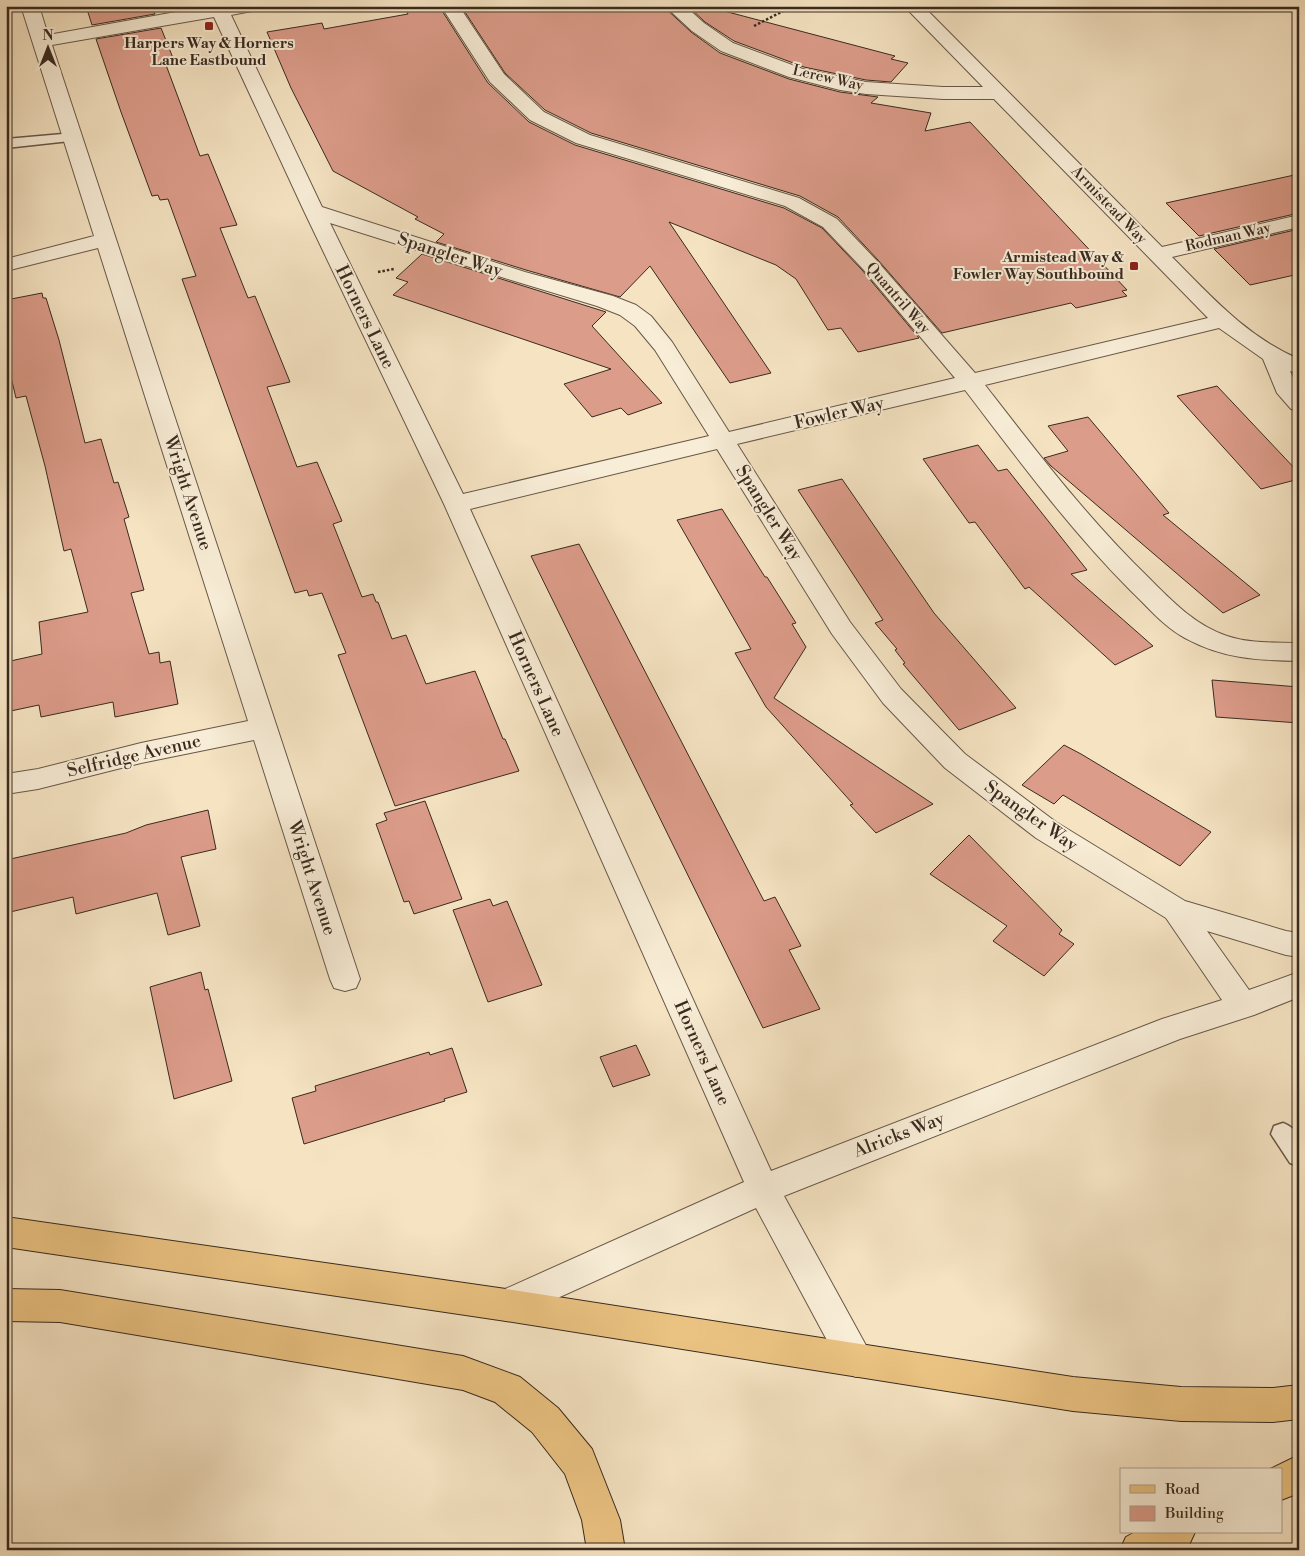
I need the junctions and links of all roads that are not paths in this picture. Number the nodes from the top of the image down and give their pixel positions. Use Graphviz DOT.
graph roads {
  1 [pos="30,6"];
  2 [pos="251,6"];
  3 [pos="450,6"];
  4 [pos="674,6"];
  5 [pos="913,6"];
  6 [pos="219,9"];
  7 [pos="42,42"];
  8 [pos="999,93"];
  9 [pos="74,137"];
  10 [pos="6,144"];
  11 [pos="314,211"];
  12 [pos="1299,221"];
  13 [pos="107,239"];
  14 [pos="1157,254"];
  15 [pos="6,265"];
  16 [pos="1223,321"];
  17 [pos="1274,358"];
  18 [pos="1299,367"];
  19 [pos="970,382"];
  20 [pos="1299,404"];
  21 [pos="724,440"];
  22 [pos="456,504"];
  23 [pos="1299,652"];
  24 [pos="262,728"];
  25 [pos="6,784"];
  26 [pos="1176,910"];
  27 [pos="1299,945"];
  28 [pos="345,979"];
  29 [pos="1299,984"];
  30 [pos="1243,1006"];
  31 [pos="1283,1134"];
  32 [pos="1299,1155"];
  33 [pos="763,1189"];
  34 [pos="6,1232"];
  35 [pos="6,1305"];
  36 [pos="506,1305"];
  37 [pos="856,1360"];
  38 [pos="1299,1402"];
  39 [pos="1299,1473"];
  40 [pos="1282,1482"];
  41 [pos="1172,1534"];
  42 [pos="606,1550"];
  43 [pos="1139,1550"];
  1 -- 7 [label="street, Wright Avenue"];
  2 -- 6 [label="street"];
  3 -- 19 [label="street, Quantril Way"];
  4 -- 8 [label="street, Lerew Way"];
  5 -- 8 [label="street, Armistead Way"];
  6 -- 7 [label="street"];
  6 -- 11 [label="street, Horners Lane"];
  7 -- 9 [label="street, Wright Avenue"];
  8 -- 14 [label="street, Armistead Way"];
  9 -- 10 [label="lane"];
  9 -- 13 [label="street, Wright Avenue"];
  11 -- 21 [label="street, Spangler Way"];
  11 -- 22 [label="street, Horners Lane"];
  12 -- 14 [label="street, Rodman Way"];
  13 -- 15 [label="street"];
  13 -- 24 [label="street, Wright Avenue"];
  14 -- 16 [label="street, Armistead Way"];
  16 -- 17 [label="street, Armistead Way"];
  16 -- 19 [label="street, Fowler Way"];
  17 -- 18 [label="street"];
  17 -- 20 [label="street"];
  19 -- 21 [label="street, Fowler Way"];
  19 -- 23 [label="street, Quantril Way"];
  21 -- 22 [label="street, Fowler Way"];
  21 -- 26 [label="street, Spangler Way"];
  22 -- 33 [label="street, Horners Lane"];
  24 -- 25 [label="street, Selfridge Avenue"];
  24 -- 28 [label="street, Wright Avenue"];
  26 -- 27 [label="street, Spangler Way"];
  26 -- 30 [label="street, Spangler Way"];
  29 -- 30 [label="street, Alricks Way"];
  30 -- 33 [label="street, Alricks Way"];
  31 -- 32 [label="lane"];
  33 -- 36 [label="street, Alricks Way"];
  33 -- 37 [label="street, Horners Lane"];
  34 -- 36 [label="main road"];
  35 -- 42 [label="main road"];
  36 -- 37 [label="main road"];
  37 -- 38 [label="main road"];
  39 -- 40 [label="main road"];
  41 -- 43 [label="main road"];
}
